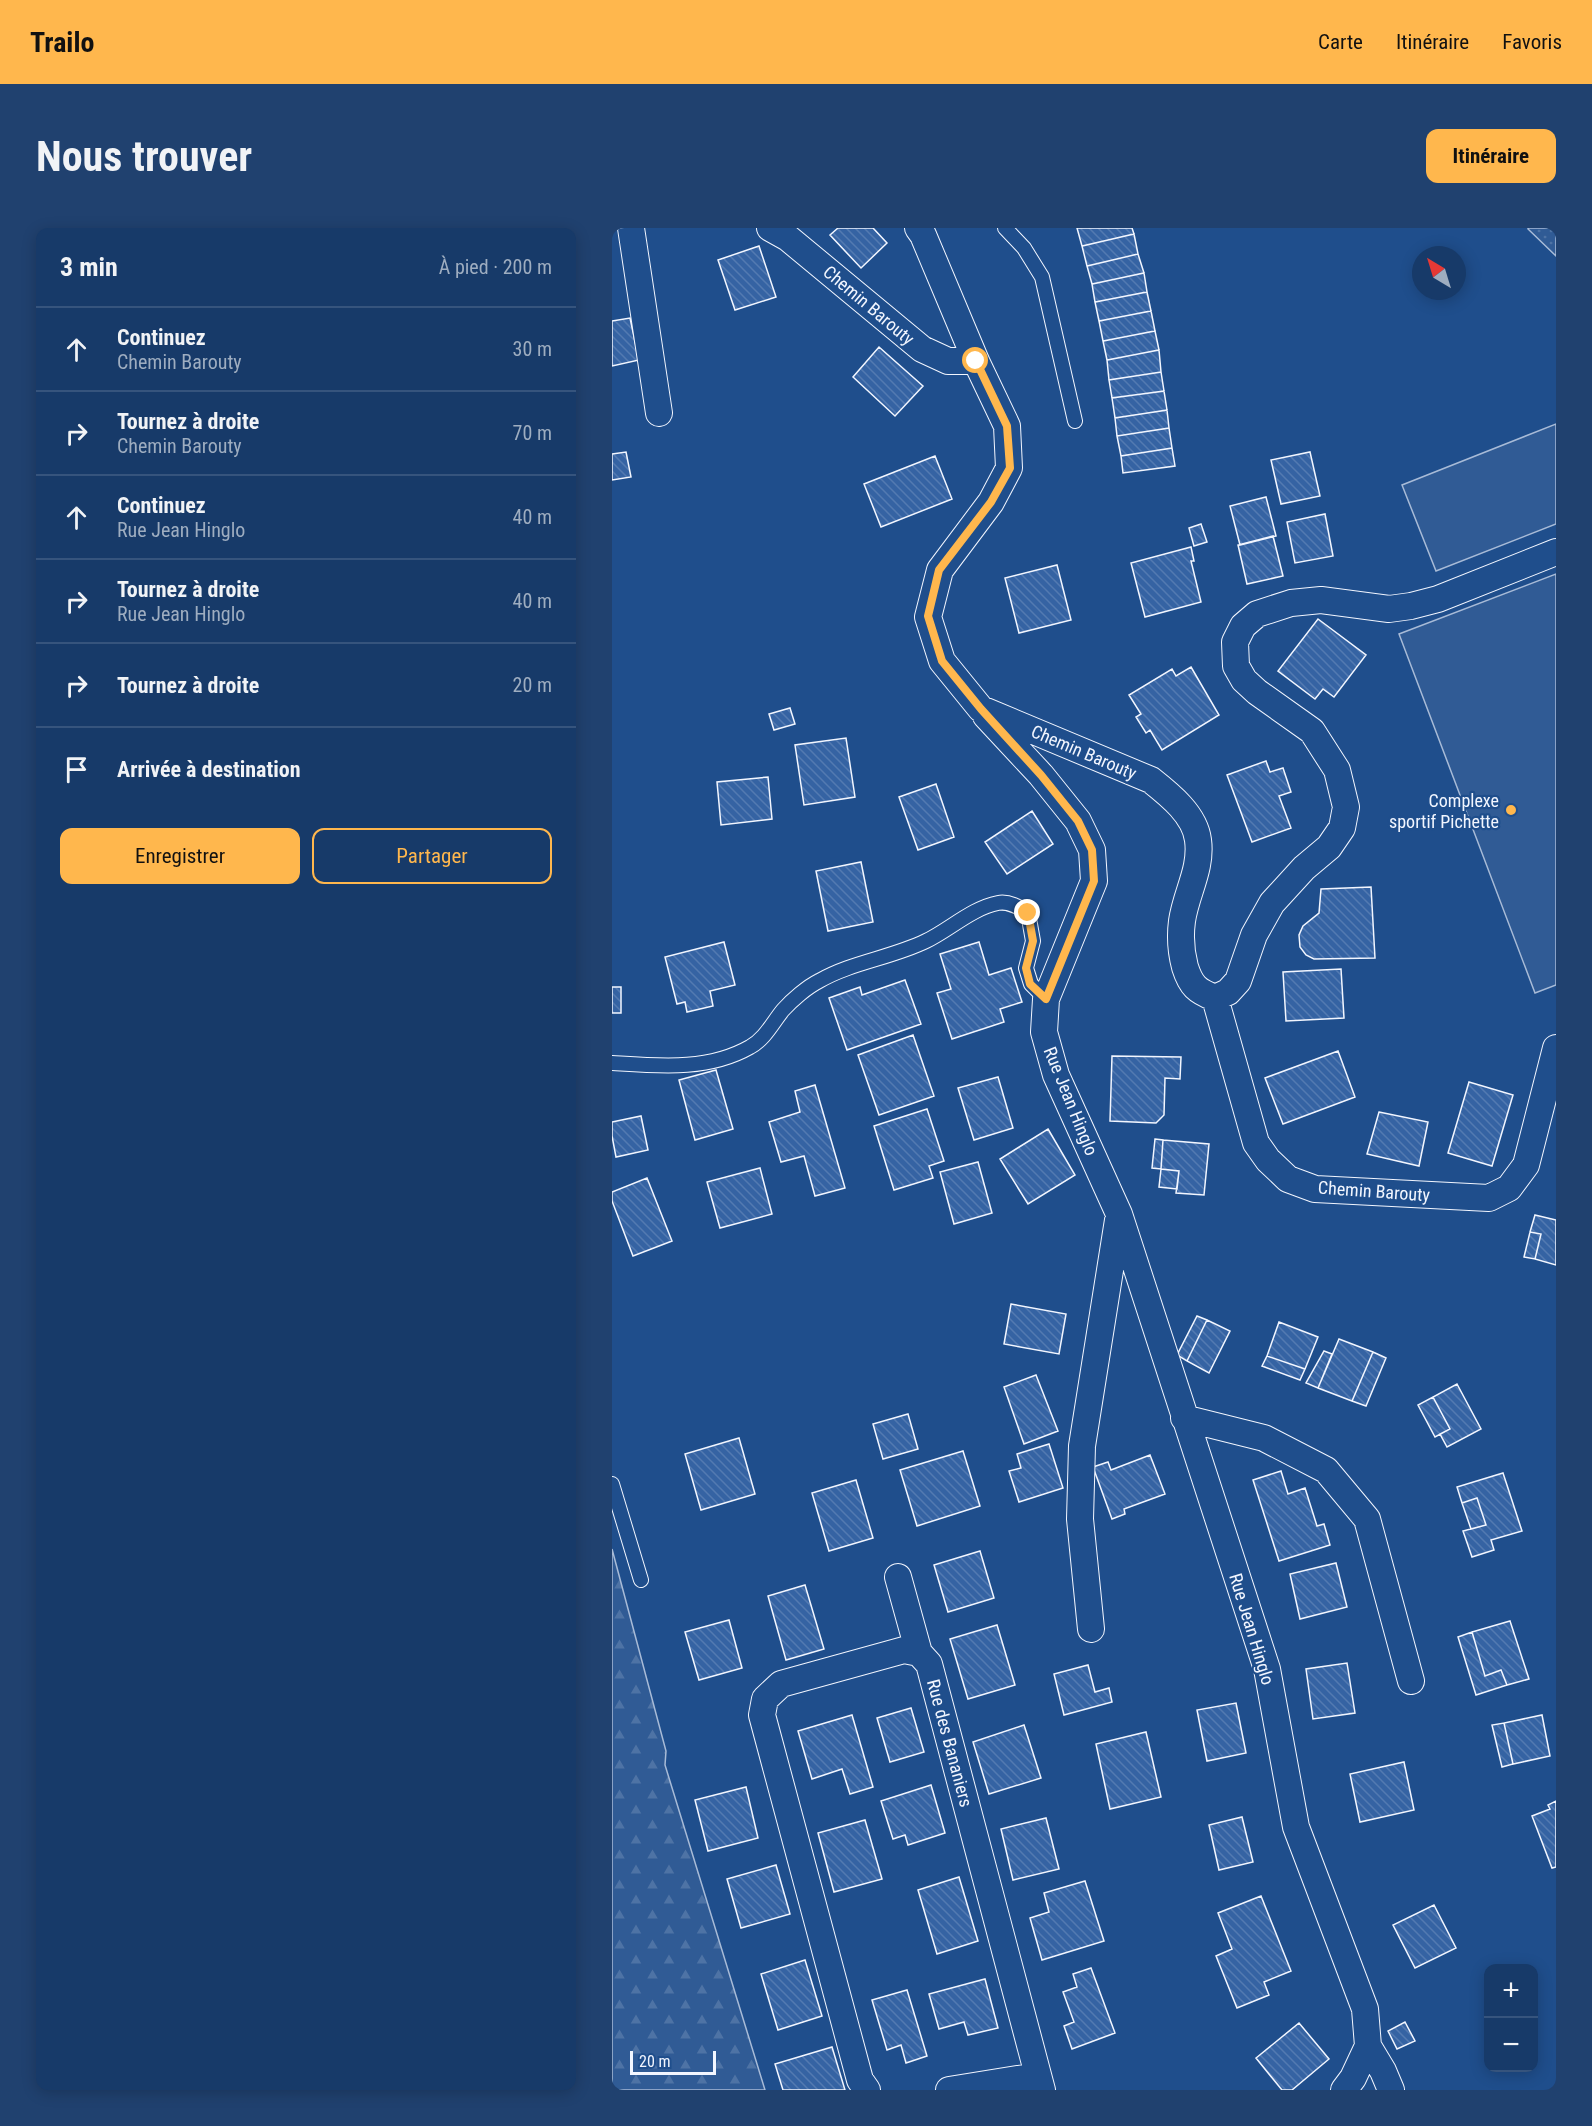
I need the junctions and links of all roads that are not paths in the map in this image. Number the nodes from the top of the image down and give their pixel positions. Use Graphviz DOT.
graph roads {
  1 [pos="631,228"];
  2 [pos="770,228"];
  3 [pos="918,228"];
  4 [pos="1005,228"];
  5 [pos="976,361"];
  6 [pos="659,413"];
  7 [pos="1075,421"];
  8 [pos="1556,552"];
  9 [pos="981,709"];
  10 [pos="1215,998"];
  11 [pos="1046,999"];
  12 [pos="1556,1048"];
  13 [pos="612,1063"];
  14 [pos="1119,1214"];
  15 [pos="1184,1418"];
  16 [pos="612,1484"];
  17 [pos="898,1577"];
  18 [pos="641,1580"];
  19 [pos="1091,1629"];
  20 [pos="919,1653"];
  21 [pos="1411,1681"];
  22 [pos="1368,2046"];
  23 [pos="1040,2083"];
  24 [pos="867,2090"];
  25 [pos="949,2090"];
  26 [pos="1344,2090"];
  27 [pos="1392,2090"];
  1 -- 6 [label="street"];
  2 -- 5 [label="street, Chemin Barouty"];
  3 -- 5 [label="street, Chemin Barouty"];
  4 -- 7 [label="lane"];
  5 -- 9 [label="street, Chemin Barouty"];
  8 -- 10 [label="street"];
  9 -- 10 [label="street, Chemin Barouty"];
  9 -- 11 [label="street, Rue Jean Hinglo"];
  10 -- 12 [label="street, Chemin Barouty"];
  11 -- 13 [label="lane"];
  11 -- 14 [label="street, Rue Jean Hinglo"];
  14 -- 15 [label="street, Rue Jean Hinglo"];
  14 -- 19 [label="street"];
  15 -- 21 [label="street"];
  15 -- 22 [label="street, Rue Jean Hinglo"];
  16 -- 18 [label="lane"];
  17 -- 20 [label="street, Rue des Bananiers"];
  20 -- 23 [label="street, Rue des Bananiers"];
  20 -- 24 [label="street"];
  22 -- 26 [label="street, Rue Jean Hinglo"];
  22 -- 27 [label="street, Rue Jean Hinglo"];
  23 -- 25 [label="street, Rue des Bananiers"];
}
